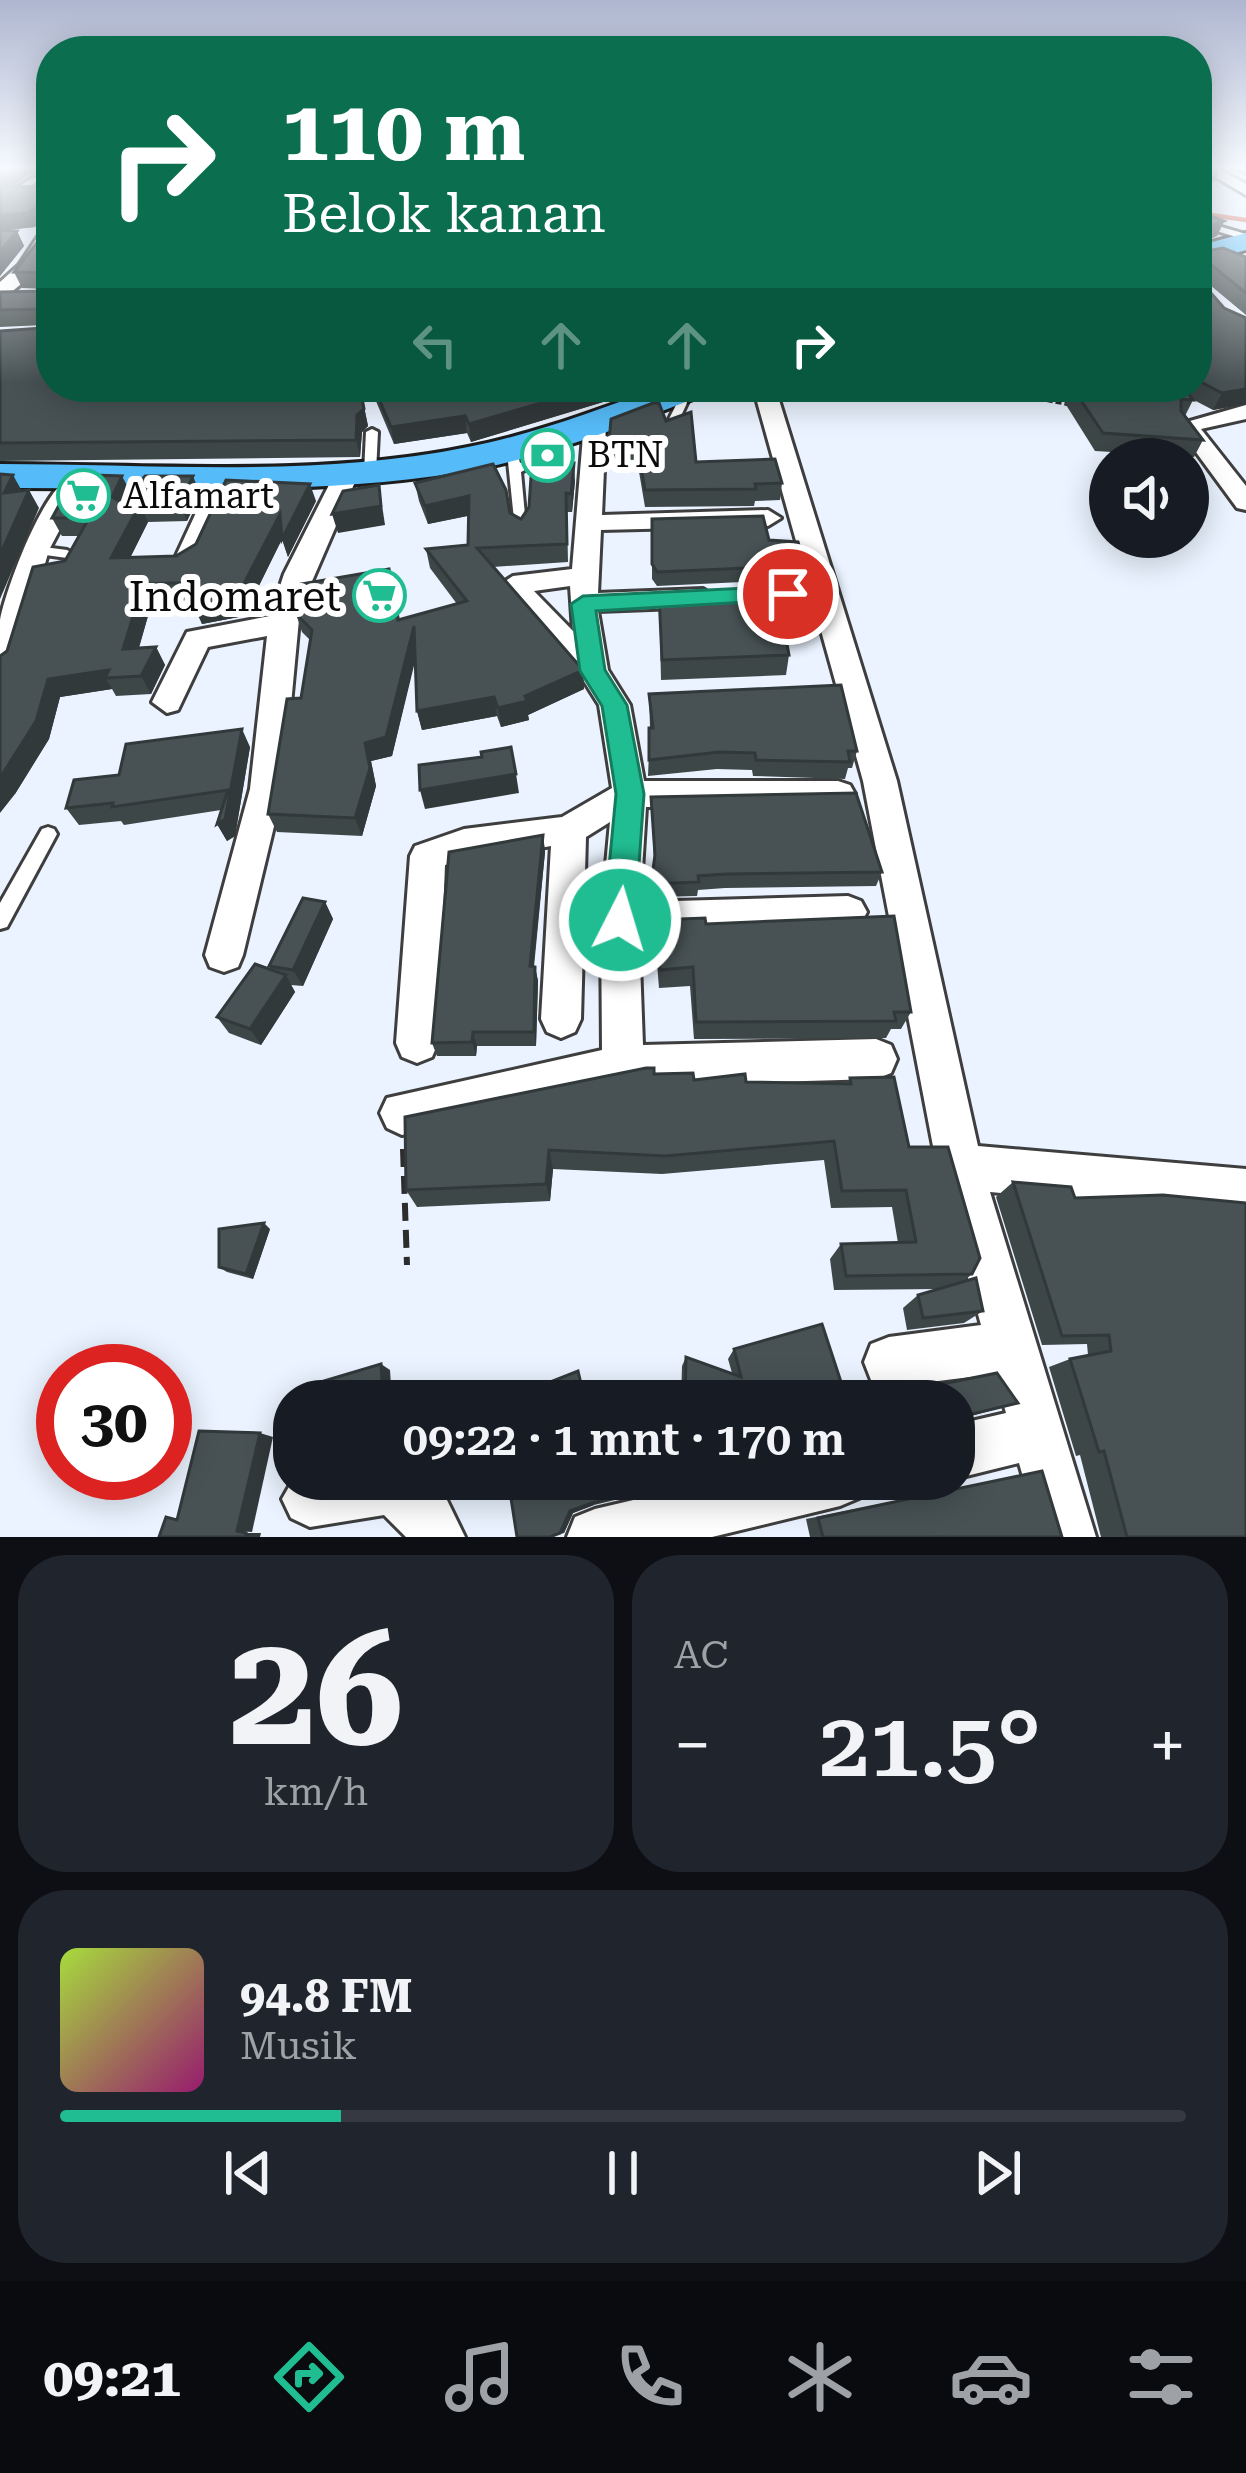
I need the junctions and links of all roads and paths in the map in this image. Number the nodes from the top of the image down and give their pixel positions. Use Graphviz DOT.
graph roads {
  1 [pos="22,240"];
  2 [pos="1244,240"];
  3 [pos="16,242"];
  4 [pos="36,250"];
  5 [pos="1212,250"];
  6 [pos="0,296"];
  7 [pos="24,298"];
  8 [pos="655,402"];
  9 [pos="682,402"];
  10 [pos="768,402"];
  11 [pos="1052,402"];
  12 [pos="1088,409"];
  13 [pos="1246,412"];
  14 [pos="595,424"];
  15 [pos="669,431"];
  16 [pos="372,432"];
  17 [pos="515,460"];
  18 [pos="358,474"];
  19 [pos="225,476"];
  20 [pos="59,477"];
  21 [pos="0,479"];
  22 [pos="1236,479"];
  23 [pos="1246,503"];
  24 [pos="769,518"];
  25 [pos="586,523"];
  26 [pos="520,526"];
  27 [pos="36,550"];
  28 [pos="67,554"];
  29 [pos="188,558"];
  30 [pos="583,590"];
  31 [pos="743,596"];
  32 [pos="284,623"];
  33 [pos="0,668"];
  34 [pos="613,688"];
  35 [pos="167,702"];
  36 [pos="274,726"];
  37 [pos="228,734"];
  38 [pos="630,794"];
  39 [pos="838,794"];
  40 [pos="569,830"];
  41 [pos="48,834"];
  42 [pos="848,912"];
  43 [pos="620,920"];
  44 [pos="0,921"];
  45 [pos="224,955"];
  46 [pos="561,1019"];
  47 [pos="417,1043"];
  48 [pos="876,1059"];
  49 [pos="623,1066"];
  50 [pos="402,1113"];
  51 [pos="960,1167"];
  52 [pos="1246,1192"];
  53 [pos="406,1264"];
  54 [pos="1010,1348"];
  55 [pos="890,1362"];
  56 [pos="1034,1433"];
  57 [pos="975,1447"];
  58 [pos="410,1500"];
  59 [pos="751,1500"];
  60 [pos="437,1537"];
  61 [pos="595,1537"];
  62 [pos="1067,1537"];
  1 -- 3 [label="street"];
  2 -- 5 [label="highway"];
  4 -- 6 [label="street"];
  6 -- 7 [label="street"];
  8 -- 14 [label="highway"];
  9 -- 15 [label="lane"];
  10 -- 51 [label="street"];
  11 -- 12 [label="path"];
  13 -- 22 [label="street"];
  14 -- 17 [label="highway"];
  14 -- 25 [label="street"];
  16 -- 18 [label="lane"];
  17 -- 18 [label="highway"];
  17 -- 26 [label="lane"];
  18 -- 19 [label="highway"];
  18 -- 32 [label="street"];
  19 -- 20 [label="highway"];
  19 -- 29 [label="street"];
  20 -- 21 [label="highway"];
  20 -- 27 [label="street"];
  22 -- 23 [label="street"];
  24 -- 25 [label="street"];
  25 -- 30 [label="street"];
  27 -- 28 [label="lane"];
  27 -- 33 [label="street"];
  30 -- 31 [label="street"];
  30 -- 34 [label="street"];
  30 -- 34 [label="street"];
  32 -- 35 [label="street"];
  32 -- 36 [label="street"];
  34 -- 38 [label="street"];
  36 -- 37 [label="street"];
  36 -- 45 [label="street"];
  38 -- 39 [label="street"];
  38 -- 40 [label="street"];
  38 -- 43 [label="street"];
  40 -- 46 [label="street"];
  40 -- 47 [label="street"];
  41 -- 44 [label="lane"];
  42 -- 43 [label="street"];
  43 -- 49 [label="street"];
  48 -- 49 [label="street"];
  49 -- 50 [label="street"];
  50 -- 53 [label="path"];
  51 -- 52 [label="street"];
  51 -- 54 [label="street"];
  54 -- 55 [label="street"];
  54 -- 56 [label="street"];
  56 -- 57 [label="street"];
  56 -- 62 [label="street"];
  58 -- 60 [label="street"];
  59 -- 61 [label="street"];
}
